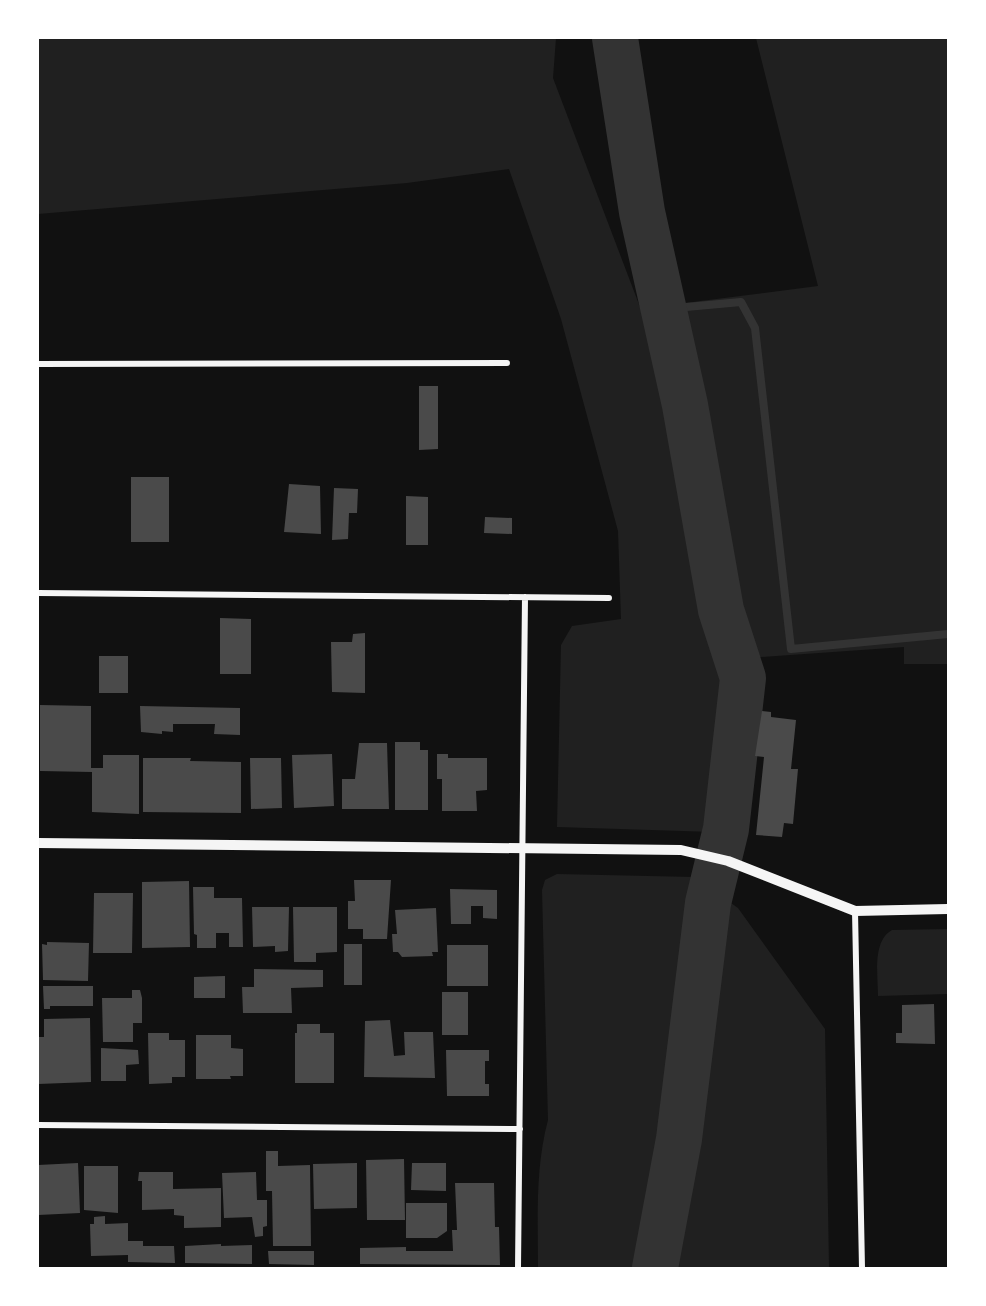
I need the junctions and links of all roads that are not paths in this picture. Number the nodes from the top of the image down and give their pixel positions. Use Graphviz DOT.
graph roads {
  1 [pos="507,363"];
  2 [pos="38,364"];
  3 [pos="38,593"];
  4 [pos="525,597"];
  5 [pos="609,598"];
  6 [pos="38,843"];
  7 [pos="523,847"];
  8 [pos="948,909"];
  9 [pos="855,911"];
  10 [pos="38,1125"];
  11 [pos="520,1129"];
  12 [pos="518,1269"];
  13 [pos="862,1269"];
  1 -- 2 [label="street"];
  3 -- 4 [label="street"];
  4 -- 5 [label="street"];
  4 -- 7 [label="street"];
  6 -- 7 [label="street"];
  7 -- 9 [label="street"];
  7 -- 11 [label="street"];
  8 -- 9 [label="street"];
  9 -- 13 [label="street"];
  10 -- 11 [label="street"];
  11 -- 12 [label="street"];
}
